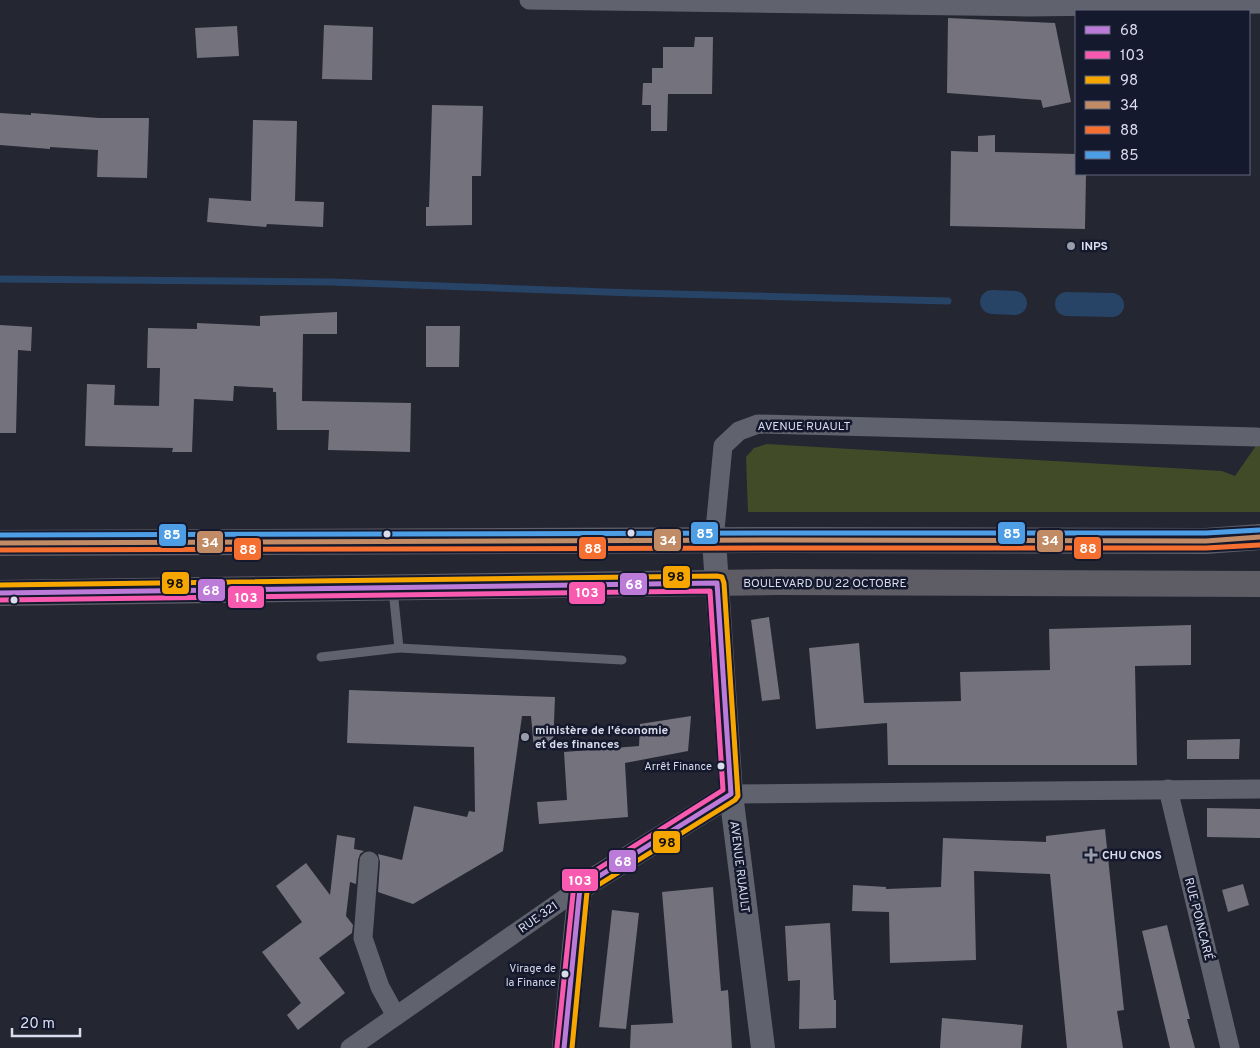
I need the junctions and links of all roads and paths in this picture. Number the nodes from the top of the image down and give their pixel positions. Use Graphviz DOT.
graph roads {
  1 [pos="529,0"];
  2 [pos="1027,4"];
  3 [pos="1260,4"];
  4 [pos="1257,437"];
  5 [pos="1260,537"];
  6 [pos="714,540"];
  7 [pos="0,543"];
  8 [pos="717,583"];
  9 [pos="1260,584"];
  10 [pos="393,587"];
  11 [pos="0,593"];
  12 [pos="399,648"];
  13 [pos="321,657"];
  14 [pos="622,660"];
  15 [pos="1260,789"];
  16 [pos="1168,790"];
  17 [pos="731,794"];
  18 [pos="368,861"];
  19 [pos="580,888"];
  20 [pos="396,1016"];
  21 [pos="350,1048"];
  22 [pos="564,1048"];
  23 [pos="763,1048"];
  24 [pos="1230,1048"];
  1 -- 2 [label="street"];
  2 -- 3 [label="street"];
  4 -- 6 [label="street, AVENUE RUAULT"];
  5 -- 6 [label="main road"];
  6 -- 7 [label="main road"];
  6 -- 8 [label="street, AVENUE RUAULT"];
  8 -- 9 [label="main road, BOULEVARD DU 22 OCTOBRE"];
  8 -- 10 [label="main road, BOULEVARD DU 22 OCTOBRE"];
  8 -- 17 [label="street, AVENUE RUAULT"];
  10 -- 11 [label="main road, BOULEVARD DU 22 OCTOBRE"];
  10 -- 12 [label="lane"];
  12 -- 13 [label="lane"];
  12 -- 14 [label="lane"];
  15 -- 16 [label="street"];
  16 -- 17 [label="street"];
  16 -- 24 [label="street, RUE POINCARÉ"];
  17 -- 19 [label="street, RUE 321"];
  17 -- 23 [label="street, AVENUE RUAULT"];
  18 -- 20 [label="street"];
  19 -- 20 [label="street, RUE 321"];
  19 -- 22 [label="street"];
  20 -- 21 [label="street, RUE 321"];
}
